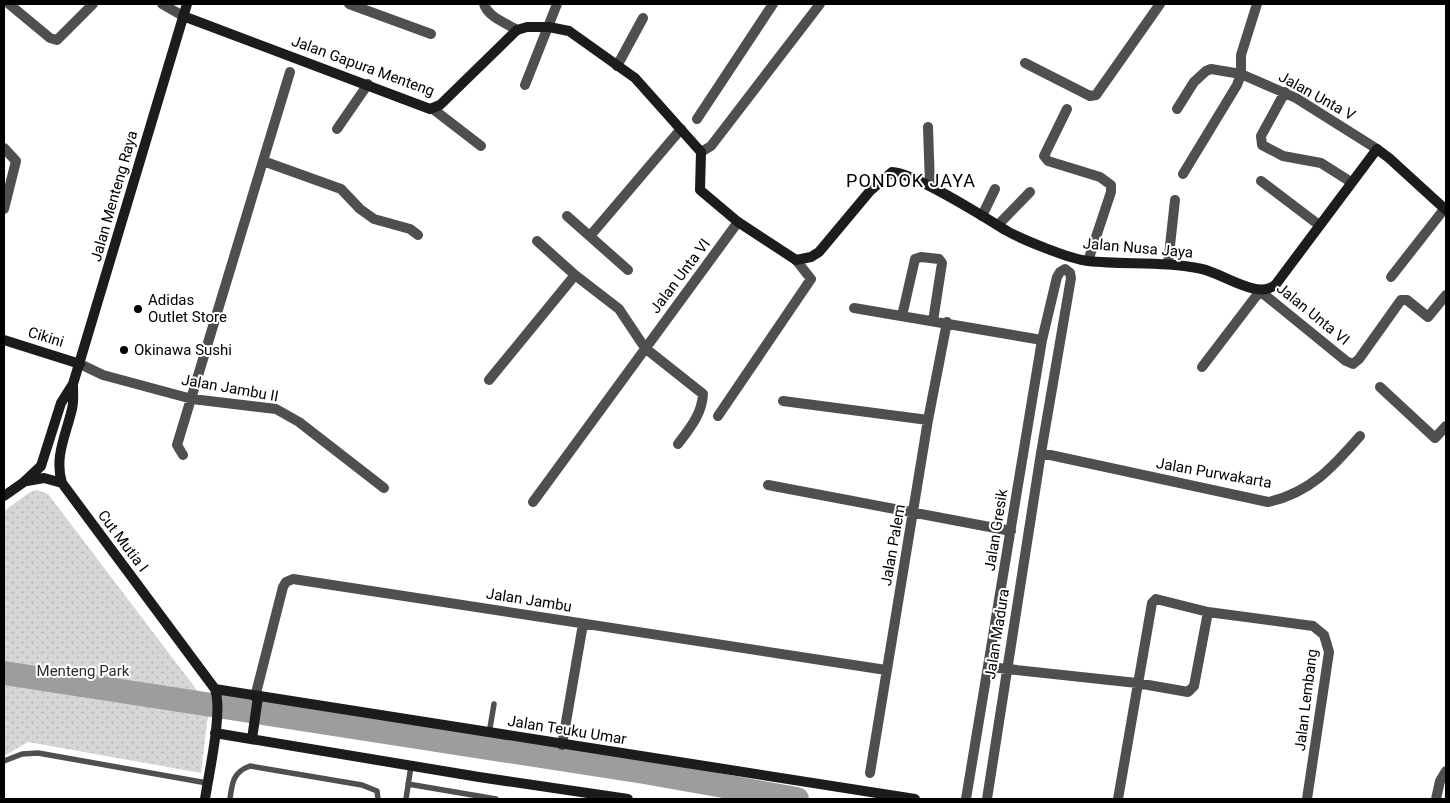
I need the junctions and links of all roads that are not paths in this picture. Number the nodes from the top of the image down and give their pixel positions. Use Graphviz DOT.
graph roads {
  1 [pos="9,4"];
  2 [pos="93,4"];
  3 [pos="162,4"];
  4 [pos="186,4"];
  5 [pos="349,4"];
  6 [pos="484,4"];
  7 [pos="557,4"];
  8 [pos="773,4"];
  9 [pos="820,4"];
  10 [pos="1160,4"];
  11 [pos="1257,4"];
  12 [pos="183,16"];
  13 [pos="643,18"];
  14 [pos="549,27"];
  15 [pos="517,30"];
  16 [pos="431,34"];
  17 [pos="1025,63"];
  18 [pos="618,66"];
  19 [pos="290,72"];
  20 [pos="1241,74"];
  21 [pos="368,84"];
  22 [pos="525,85"];
  23 [pos="1284,92"];
  24 [pos="433,109"];
  25 [pos="1068,109"];
  26 [pos="1177,109"];
  27 [pos="697,119"];
  28 [pos="928,128"];
  29 [pos="337,129"];
  30 [pos="681,129"];
  31 [pos="481,146"];
  32 [pos="4,148"];
  33 [pos="1376,149"];
  34 [pos="701,152"];
  35 [pos="263,161"];
  36 [pos="1183,174"];
  37 [pos="1261,181"];
  38 [pos="1351,182"];
  39 [pos="930,186"];
  40 [pos="995,189"];
  41 [pos="1030,192"];
  42 [pos="1175,200"];
  43 [pos="4,209"];
  44 [pos="1445,209"];
  45 [pos="567,216"];
  46 [pos="982,216"];
  47 [pos="738,222"];
  48 [pos="998,225"];
  49 [pos="1319,225"];
  50 [pos="418,235"];
  51 [pos="590,236"];
  52 [pos="537,241"];
  53 [pos="796,260"];
  54 [pos="1088,261"];
  55 [pos="1168,264"];
  56 [pos="1065,269"];
  57 [pos="628,270"];
  58 [pos="575,275"];
  59 [pos="1391,277"];
  60 [pos="1260,291"];
  61 [pos="1446,295"];
  62 [pos="854,308"];
  63 [pos="902,316"];
  64 [pos="933,321"];
  65 [pos="947,322"];
  66 [pos="4,340"];
  67 [pos="1042,340"];
  68 [pos="645,348"];
  69 [pos="80,364"];
  70 [pos="1202,366"];
  71 [pos="489,380"];
  72 [pos="73,384"];
  73 [pos="1380,387"];
  74 [pos="192,398"];
  75 [pos="783,401"];
  76 [pos="718,416"];
  77 [pos="928,420"];
  78 [pos="1446,426"];
  79 [pos="1360,436"];
  80 [pos="678,444"];
  81 [pos="1041,453"];
  82 [pos="183,455"];
  83 [pos="24,482"];
  84 [pos="62,484"];
  85 [pos="768,485"];
  86 [pos="384,488"];
  87 [pos="4,496"];
  88 [pos="532,502"];
  89 [pos="914,513"];
  90 [pos="1012,530"];
  91 [pos="1208,612"];
  92 [pos="584,624"];
  93 [pos="989,667"];
  94 [pos="886,670"];
  95 [pos="1007,670"];
  96 [pos="1137,683"];
  97 [pos="215,689"];
  98 [pos="257,697"];
  99 [pos="494,704"];
  100 [pos="215,733"];
  101 [pos="489,734"];
  102 [pos="252,739"];
  103 [pos="562,745"];
  104 [pos="4,762"];
  105 [pos="411,766"];
  106 [pos="1446,771"];
  107 [pos="870,773"];
  108 [pos="208,783"];
  109 [pos="408,784"];
  110 [pos="205,799"];
  111 [pos="230,799"];
  112 [pos="378,799"];
  113 [pos="406,799"];
  114 [pos="496,799"];
  115 [pos="628,799"];
  116 [pos="915,799"];
  117 [pos="966,799"];
  118 [pos="987,799"];
  119 [pos="1118,799"];
  120 [pos="1307,799"];
  121 [pos="1436,799"];
  1 -- 2 [label="street"];
  3 -- 12 [label="street"];
  4 -- 12 [label="main road, Jalan Menteng Raya"];
  5 -- 16 [label="street"];
  6 -- 15 [label="street"];
  7 -- 14 [label="street"];
  8 -- 27 [label="street"];
  9 -- 34 [label="street"];
  10 -- 17 [label="street"];
  11 -- 20 [label="street"];
  12 -- 21 [label="main road, Jalan Gapura Menteng"];
  12 -- 69 [label="main road, Jalan Menteng Raya"];
  13 -- 18 [label="street"];
  14 -- 15 [label="main road"];
  14 -- 18 [label="main road"];
  14 -- 22 [label="street"];
  15 -- 24 [label="main road, Jalan Gapura Menteng"];
  18 -- 30 [label="main road"];
  19 -- 35 [label="street"];
  20 -- 23 [label="street, Jalan Unta V"];
  20 -- 26 [label="street, Jalan Unta V"];
  20 -- 36 [label="street"];
  21 -- 24 [label="main road, Jalan Gapura Menteng"];
  21 -- 29 [label="street"];
  23 -- 33 [label="street, Jalan Unta V"];
  23 -- 38 [label="street"];
  24 -- 31 [label="street"];
  25 -- 54 [label="street"];
  28 -- 39 [label="street"];
  30 -- 34 [label="main road"];
  30 -- 51 [label="street"];
  32 -- 43 [label="street"];
  33 -- 38 [label="main road"];
  33 -- 44 [label="main road"];
  34 -- 47 [label="main road"];
  35 -- 50 [label="street"];
  35 -- 74 [label="street"];
  37 -- 49 [label="street"];
  38 -- 49 [label="main road"];
  39 -- 46 [label="main road, Jalan Nusa Jaya"];
  39 -- 53 [label="main road, Jalan Nusa Jaya"];
  40 -- 46 [label="street"];
  41 -- 48 [label="street"];
  42 -- 55 [label="street"];
  44 -- 59 [label="street"];
  45 -- 51 [label="street"];
  46 -- 48 [label="main road, Jalan Nusa Jaya"];
  47 -- 53 [label="main road"];
  47 -- 68 [label="street, Jalan Unta VI"];
  48 -- 54 [label="main road, Jalan Nusa Jaya"];
  49 -- 60 [label="main road"];
  51 -- 57 [label="street"];
  52 -- 58 [label="street"];
  53 -- 76 [label="street"];
  54 -- 55 [label="main road, Jalan Nusa Jaya"];
  55 -- 60 [label="main road, Jalan Nusa Jaya"];
  56 -- 67 [label="street, Jalan Gresik"];
  56 -- 81 [label="street, Jalan Madura"];
  58 -- 68 [label="street"];
  58 -- 71 [label="street"];
  60 -- 61 [label="street, Jalan Unta VI"];
  60 -- 70 [label="street"];
  62 -- 63 [label="street"];
  63 -- 64 [label="street"];
  63 -- 64 [label="street"];
  64 -- 65 [label="street"];
  65 -- 67 [label="street"];
  65 -- 77 [label="street, Jalan Palem"];
  66 -- 69 [label="main road, Cikini"];
  67 -- 90 [label="street, Jalan Gresik"];
  68 -- 80 [label="street"];
  68 -- 88 [label="street, Jalan Unta VI"];
  69 -- 72 [label="main road, Jalan Menteng Raya"];
  69 -- 74 [label="street, Jalan Jambu II"];
  72 -- 83 [label="main road"];
  72 -- 84 [label="main road, Cut Mutia I"];
  73 -- 78 [label="street"];
  74 -- 82 [label="street"];
  74 -- 86 [label="street, Jalan Jambu II"];
  75 -- 77 [label="street"];
  77 -- 89 [label="street, Jalan Palem"];
  79 -- 81 [label="street, Jalan Purwakarta"];
  81 -- 95 [label="street, Jalan Madura"];
  83 -- 84 [label="main road"];
  83 -- 87 [label="main road"];
  84 -- 97 [label="main road, Cut Mutia I"];
  85 -- 89 [label="street"];
  89 -- 90 [label="street"];
  89 -- 94 [label="street, Jalan Palem"];
  90 -- 93 [label="street, Jalan Gresik"];
  91 -- 96 [label="street"];
  91 -- 96 [label="street, Jalan Lembang"];
  91 -- 120 [label="street, Jalan Lembang"];
  92 -- 94 [label="street, Jalan Jambu"];
  92 -- 98 [label="street, Jalan Jambu"];
  92 -- 103 [label="street"];
  93 -- 95 [label="street"];
  93 -- 117 [label="street, Jalan Gresik"];
  94 -- 107 [label="street, Jalan Palem"];
  95 -- 96 [label="street"];
  95 -- 118 [label="street, Jalan Madura"];
  96 -- 119 [label="street, Jalan Lembang"];
  97 -- 98 [label="main road, Jalan Teuku Umar"];
  97 -- 100 [label="main road, Cut Mutia I"];
  98 -- 101 [label="main road, Jalan Teuku Umar"];
  98 -- 102 [label="main road"];
  99 -- 101 [label="lane"];
  100 -- 102 [label="main road"];
  100 -- 108 [label="main road"];
  101 -- 103 [label="main road, Jalan Teuku Umar"];
  102 -- 105 [label="main road"];
  103 -- 116 [label="main road, Jalan Teuku Umar"];
  104 -- 108 [label="lane"];
  105 -- 109 [label="lane"];
  105 -- 115 [label="main road"];
  106 -- 121 [label="street"];
  108 -- 110 [label="main road"];
  109 -- 113 [label="lane"];
  109 -- 114 [label="lane"];
  111 -- 112 [label="lane"];
}
